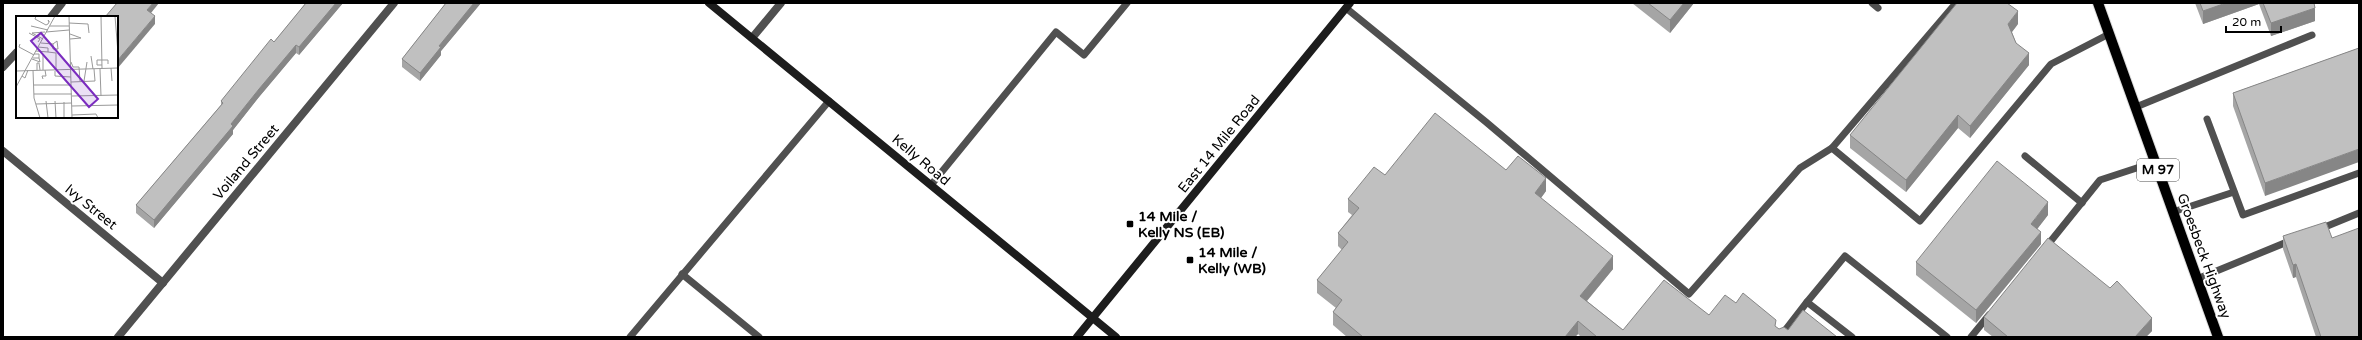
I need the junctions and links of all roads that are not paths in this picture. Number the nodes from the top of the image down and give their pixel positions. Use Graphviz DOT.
graph roads {
  1 [pos="62,3"];
  2 [pos="394,3"];
  3 [pos="709,3"];
  4 [pos="781,3"];
  5 [pos="1127,3"];
  6 [pos="1872,3"];
  7 [pos="1956,3"];
  8 [pos="2098,3"];
  9 [pos="1348,6"];
  10 [pos="1878,8"];
  11 [pos="51,16"];
  12 [pos="2109,34"];
  13 [pos="2312,36"];
  14 [pos="752,38"];
  15 [pos="16,53"];
  16 [pos="3,67"];
  17 [pos="829,101"];
  18 [pos="2136,108"];
  19 [pos="2207,119"];
  20 [pos="1832,148"];
  21 [pos="3,151"];
  22 [pos="2026,156"];
  23 [pos="2155,162"];
  24 [pos="2359,173"];
  25 [pos="931,185"];
  26 [pos="2234,192"];
  27 [pos="2082,203"];
  28 [pos="2173,212"];
  29 [pos="2359,213"];
  30 [pos="2313,231"];
  31 [pos="2299,237"];
  32 [pos="2041,252"];
  33 [pos="682,274"];
  34 [pos="2198,279"];
  35 [pos="163,283"];
  36 [pos="1807,302"];
  37 [pos="1996,306"];
  38 [pos="1093,318"];
  39 [pos="118,337"];
  40 [pos="630,337"];
  41 [pos="759,337"];
  42 [pos="1077,337"];
  43 [pos="1116,337"];
  44 [pos="1780,337"];
  45 [pos="1852,337"];
  46 [pos="1947,337"];
  47 [pos="1971,337"];
  48 [pos="2218,337"];
  1 -- 11 [label="street"];
  2 -- 35 [label="street, Voiland Street"];
  3 -- 14 [label="street, Kelly Road"];
  4 -- 14 [label="street"];
  5 -- 25 [label="lane"];
  6 -- 10 [label="lane"];
  7 -- 20 [label="lane"];
  8 -- 12 [label="main road, Groesbeck Highway / M 97"];
  9 -- 20 [label="lane"];
  9 -- 38 [label="street, East 14 Mile Road"];
  12 -- 18 [label="main road, Groesbeck Highway / M 97"];
  12 -- 20 [label="lane"];
  13 -- 18 [label="lane"];
  14 -- 17 [label="street, Kelly Road"];
  15 -- 16 [label="street"];
  17 -- 25 [label="street, Kelly Road"];
  17 -- 33 [label="lane"];
  18 -- 23 [label="main road, Groesbeck Highway / M 97"];
  19 -- 26 [label="lane"];
  21 -- 35 [label="street, Ivy Street"];
  22 -- 27 [label="lane"];
  23 -- 27 [label="lane"];
  23 -- 28 [label="main road, Groesbeck Highway / M 97"];
  24 -- 26 [label="lane"];
  25 -- 38 [label="street, Kelly Road"];
  26 -- 28 [label="lane"];
  27 -- 32 [label="lane"];
  28 -- 34 [label="main road, Groesbeck Highway / M 97"];
  29 -- 30 [label="lane"];
  31 -- 34 [label="lane"];
  33 -- 40 [label="lane"];
  33 -- 41 [label="lane"];
  34 -- 48 [label="main road, Groesbeck Highway / M 97"];
  35 -- 39 [label="street, Voiland Street"];
  36 -- 44 [label="lane"];
  36 -- 45 [label="lane"];
  36 -- 46 [label="lane"];
  37 -- 47 [label="lane"];
  38 -- 42 [label="street, East 14 Mile Road"];
  38 -- 43 [label="street, Kelly Road"];
}
